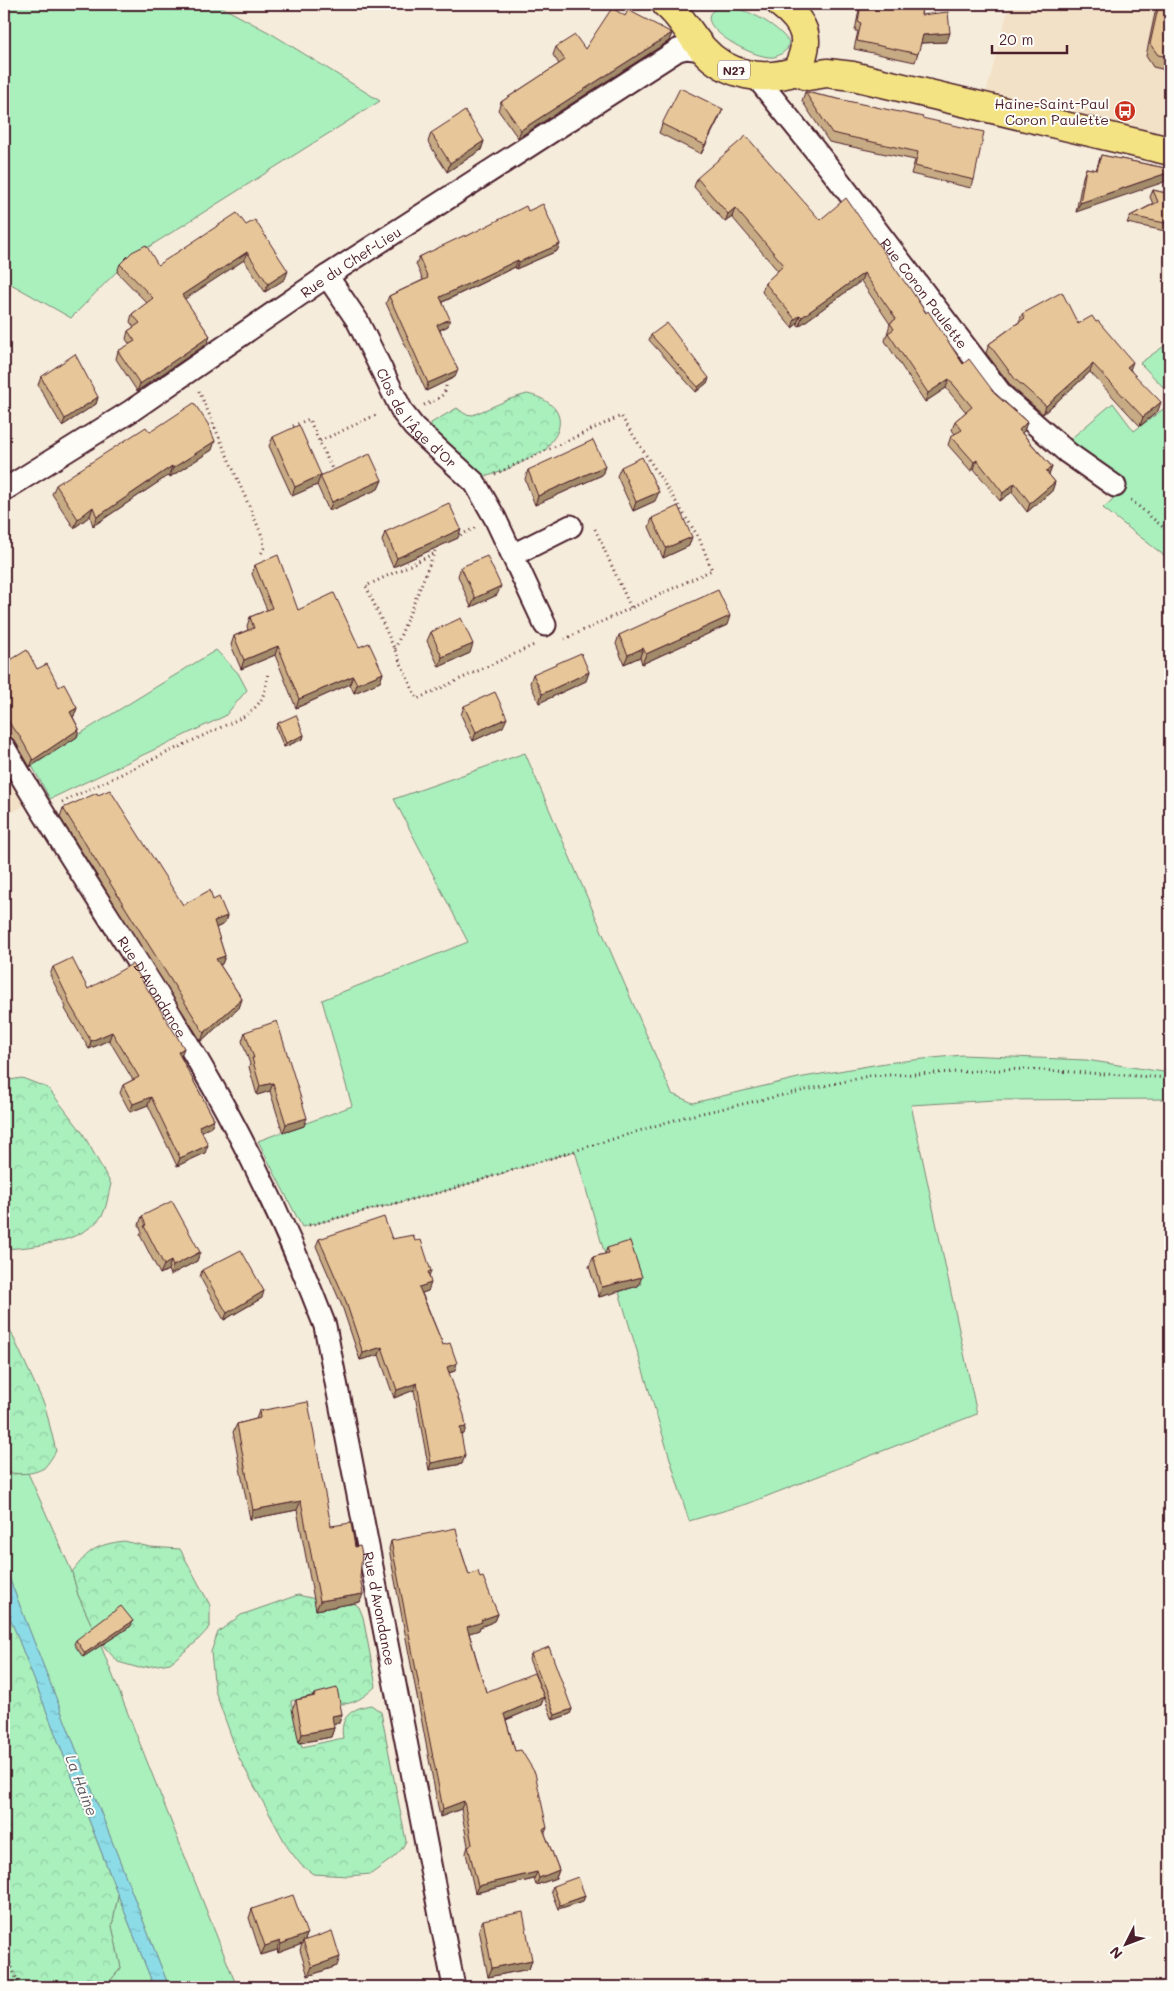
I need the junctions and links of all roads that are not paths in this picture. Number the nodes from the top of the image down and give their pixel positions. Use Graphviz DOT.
graph roads {
  1 [pos="666,4"];
  2 [pos="783,4"];
  3 [pos="690,15"];
  4 [pos="806,45"];
  5 [pos="703,50"];
  6 [pos="796,71"];
  7 [pos="853,76"];
  8 [pos="756,77"];
  9 [pos="1170,151"];
  10 [pos="327,276"];
  11 [pos="1115,486"];
  12 [pos="4,490"];
  13 [pos="571,526"];
  14 [pos="513,555"];
  15 [pos="545,625"];
  16 [pos="4,748"];
  17 [pos="288,1234"];
  18 [pos="454,1987"];
  1 -- 3 [label="main road, N27"];
  2 -- 4 [label="main road"];
  3 -- 5 [label="main road, N27"];
  4 -- 6 [label="main road"];
  4 -- 7 [label="main road, N27"];
  5 -- 8 [label="main road, N27"];
  5 -- 10 [label="street, Rue du Chef-Lieu"];
  6 -- 7 [label="main road, N27"];
  6 -- 8 [label="main road, N27"];
  7 -- 9 [label="main road, N27"];
  8 -- 11 [label="street, Rue Coron Paulette"];
  10 -- 12 [label="street, Rue du Chef-Lieu"];
  10 -- 14 [label="street, Clos de l'Âge d'Or"];
  13 -- 14 [label="street"];
  14 -- 15 [label="street, Clos de l'Âge d'Or"];
  16 -- 17 [label="street, Rue D'Avondance"];
  17 -- 18 [label="street, Rue d'Avondance"];
}
